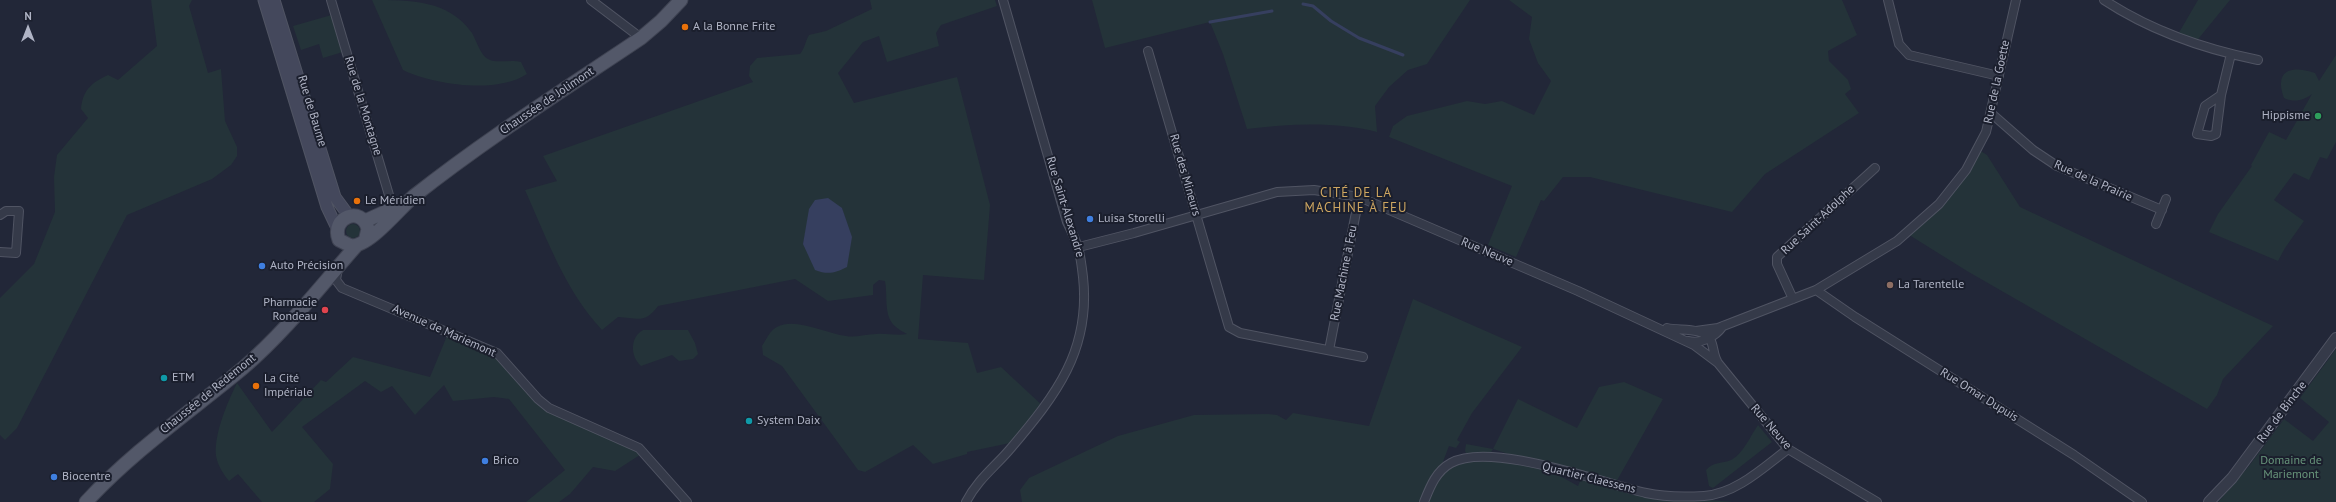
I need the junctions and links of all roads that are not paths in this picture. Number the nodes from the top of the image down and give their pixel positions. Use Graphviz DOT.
graph roads {
  1 [pos="264,0"];
  2 [pos="274,0"];
  3 [pos="331,0"];
  4 [pos="591,0"];
  5 [pos="681,0"];
  6 [pos="1003,0"];
  7 [pos="1888,0"];
  8 [pos="2016,0"];
  9 [pos="2104,0"];
  10 [pos="641,38"];
  11 [pos="1148,51"];
  12 [pos="2231,54"];
  13 [pos="2258,60"];
  14 [pos="1999,76"];
  15 [pos="2221,95"];
  16 [pos="1992,114"];
  17 [pos="1874,168"];
  18 [pos="1359,197"];
  19 [pos="2166,199"];
  20 [pos="410,200"];
  21 [pos="2162,210"];
  22 [pos="389,211"];
  23 [pos="0,215"];
  24 [pos="1196,215"];
  25 [pos="348,216"];
  26 [pos="365,221"];
  27 [pos="2156,224"];
  28 [pos="338,234"];
  29 [pos="360,244"];
  30 [pos="1079,247"];
  31 [pos="0,252"];
  32 [pos="339,265"];
  33 [pos="325,281"];
  34 [pos="342,288"];
  35 [pos="1816,290"];
  36 [pos="1793,299"];
  37 [pos="288,324"];
  38 [pos="1652,324"];
  39 [pos="1708,335"];
  40 [pos="2336,338"];
  41 [pos="1699,345"];
  42 [pos="1328,350"];
  43 [pos="1363,357"];
  44 [pos="1718,363"];
  45 [pos="1788,449"];
  46 [pos="86,502"];
  47 [pos="687,502"];
  48 [pos="966,502"];
  49 [pos="1424,502"];
  50 [pos="1877,502"];
  51 [pos="2142,502"];
  52 [pos="2210,502"];
  1 -- 28 [label="main road, Rue de Baume"];
  2 -- 25 [label="main road, Rue de Baume"];
  3 -- 22 [label="street, Rue de la Montagne"];
  4 -- 10 [label="street"];
  5 -- 10 [label="main road, Chaussée de Jolimont"];
  6 -- 30 [label="street, Rue Saint-Alexandre"];
  7 -- 14 [label="street"];
  8 -- 14 [label="street, Rue de la Goette"];
  9 -- 12 [label="street"];
  10 -- 20 [label="main road, Chaussée de Jolimont"];
  11 -- 24 [label="street, Rue des Mineurs"];
  12 -- 13 [label="street"];
  12 -- 15 [label="street"];
  14 -- 16 [label="street, Rue de la Goette"];
  15 -- 15 [label="street"];
  16 -- 21 [label="street, Rue de la Prairie"];
  16 -- 35 [label="street, Rue de la Goette"];
  17 -- 36 [label="street, Rue Saint-Adolphe"];
  18 -- 24 [label="street, Rue Neuve"];
  18 -- 38 [label="street, Rue Neuve"];
  18 -- 42 [label="street, Rue Machine à Feu"];
  19 -- 21 [label="street"];
  20 -- 22 [label="main road, Chaussée de Jolimont"];
  20 -- 29 [label="main road, Chaussée de Jolimont"];
  21 -- 27 [label="street"];
  22 -- 26 [label="main road, Chaussée de Jolimont"];
  23 -- 31 [label="street"];
  24 -- 30 [label="street"];
  24 -- 42 [label="street, Rue des Mineurs"];
  25 -- 26 [label="main road"];
  25 -- 28 [label="main road"];
  26 -- 29 [label="main road"];
  28 -- 29 [label="main road"];
  28 -- 33 [label="main road, Chaussée de Redemont"];
  29 -- 32 [label="main road, Chaussée de Redemont"];
  30 -- 48 [label="street, Rue Saint-Alexandre"];
  32 -- 33 [label="main road, Chaussée de Redemont"];
  32 -- 34 [label="street"];
  33 -- 37 [label="main road, Chaussée de Redemont"];
  34 -- 37 [label="street"];
  34 -- 47 [label="street, Avenue de Mariemont"];
  35 -- 36 [label="street"];
  35 -- 51 [label="street, Rue Omar Dupuis"];
  36 -- 39 [label="street"];
  37 -- 46 [label="main road, Chaussée de Redemont"];
  38 -- 39 [label="street, Rue Neuve"];
  38 -- 41 [label="street, Rue Neuve"];
  39 -- 41 [label="street"];
  39 -- 44 [label="street, Rue Neuve"];
  40 -- 52 [label="street, Rue de Binche"];
  41 -- 44 [label="street, Rue Neuve"];
  42 -- 43 [label="street"];
  44 -- 45 [label="street, Rue Neuve"];
  45 -- 49 [label="street, Quartier Claessens"];
  45 -- 50 [label="street, Rue Neuve"];
}
